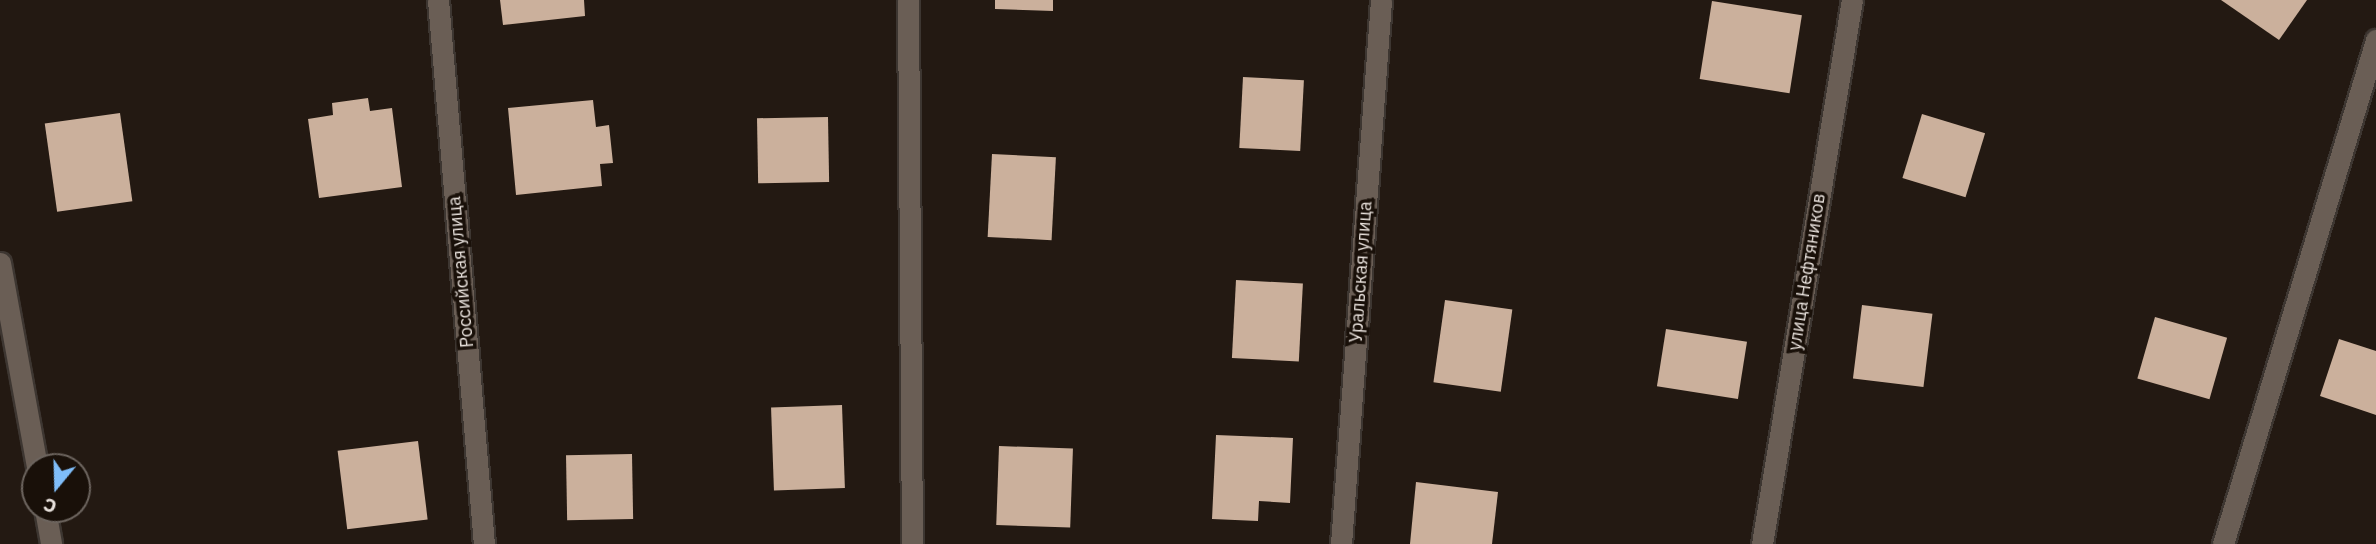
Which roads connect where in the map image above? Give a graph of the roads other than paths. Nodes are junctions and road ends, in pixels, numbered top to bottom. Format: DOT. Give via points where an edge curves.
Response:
graph roads {
  1 [pos="438,0"];
  2 [pos="908,0"];
  3 [pos="1381,0"];
  4 [pos="1852,0"];
  5 [pos="2376,40"];
  6 [pos="0,263"];
  7 [pos="34,453"];
  8 [pos="47,523"];
  9 [pos="51,544"];
  10 [pos="484,544"];
  11 [pos="912,544"];
  12 [pos="1341,544"];
  13 [pos="1762,544"];
  14 [pos="2223,544"];
  1 -- 10 [label="street, Российская улица"];
  2 -- 11 [label="street"];
  3 -- 12 [label="street, Уральская улица"];
  4 -- 13 [label="street, улица Нефтяников"];
  5 -- 14 [label="street"];
  6 -- 7 [label="street"];
  8 -- 9 [label="street"];
}
